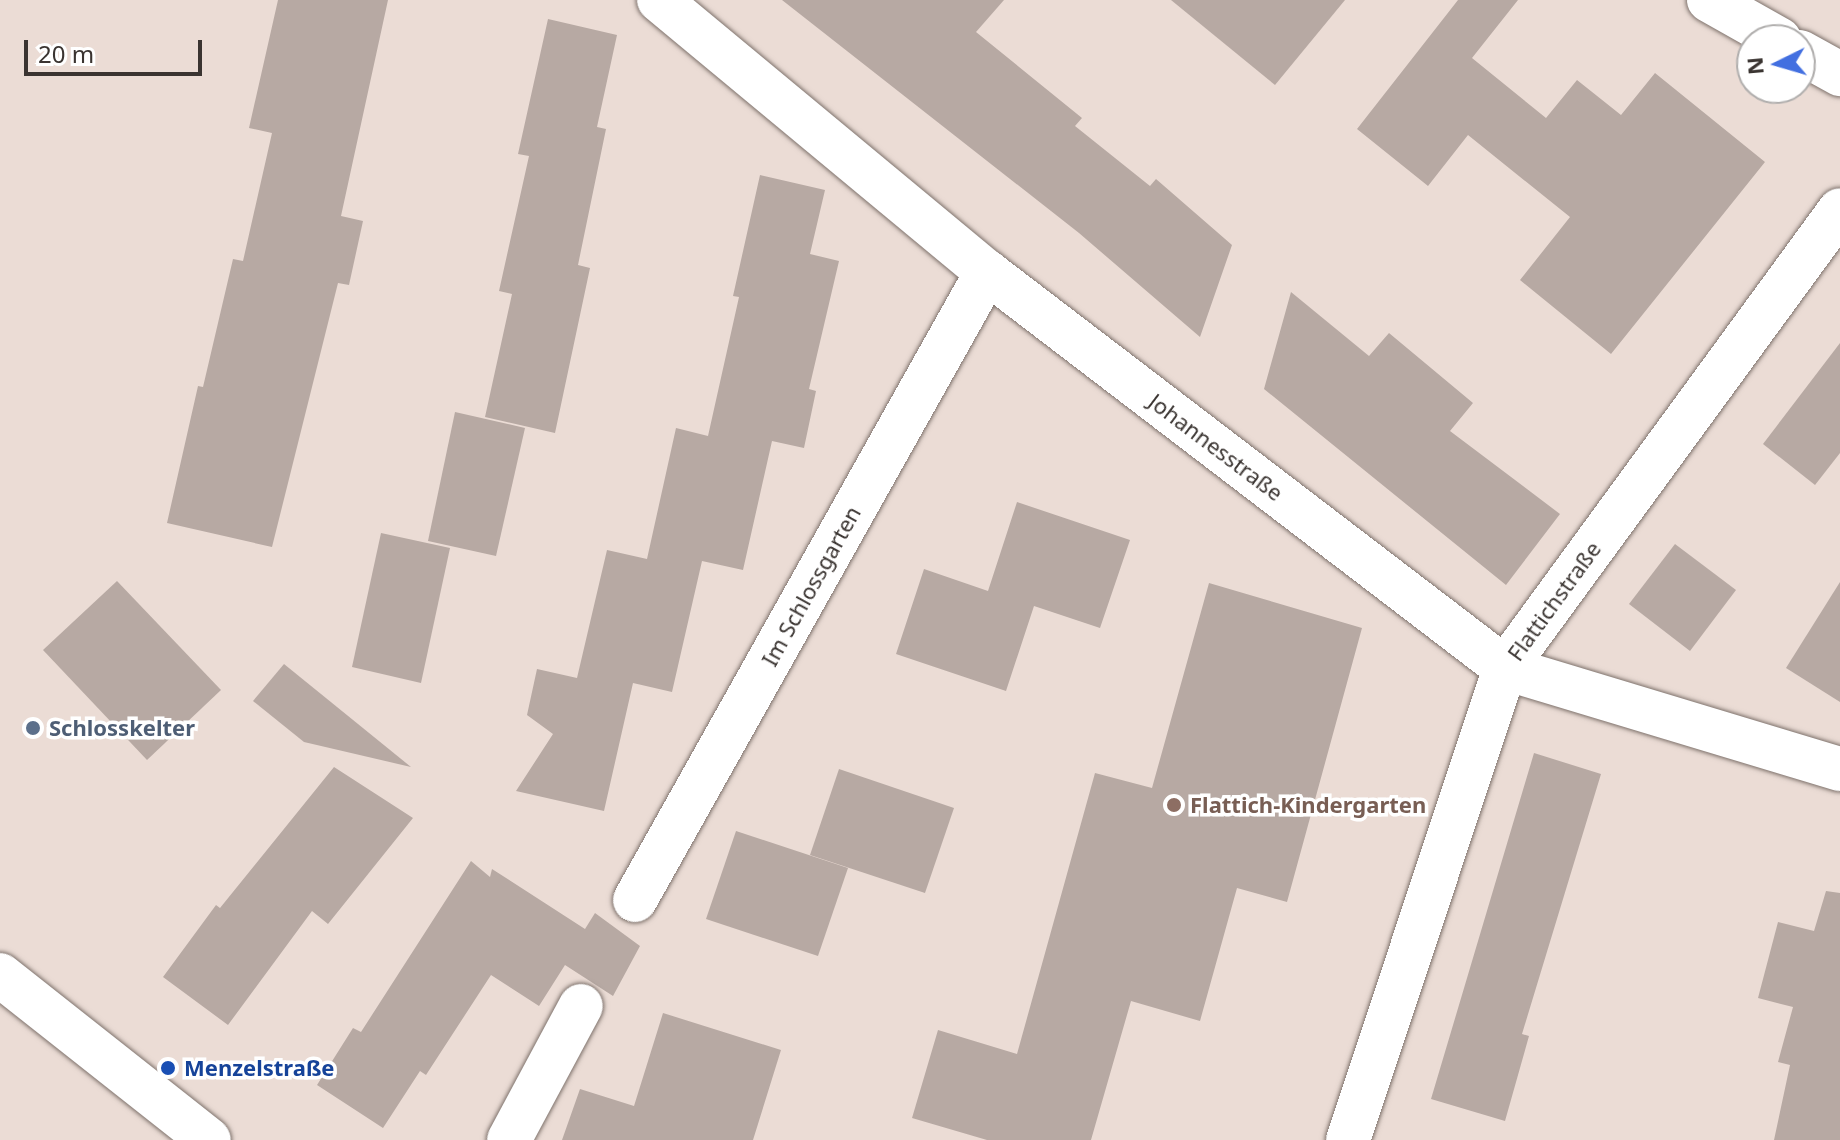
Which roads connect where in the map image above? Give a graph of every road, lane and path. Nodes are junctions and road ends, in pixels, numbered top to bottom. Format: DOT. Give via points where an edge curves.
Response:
graph roads {
  1 [pos="659,0"];
  2 [pos="1709,0"];
  3 [pos="1752,24"];
  4 [pos="1816,61"];
  5 [pos="1840,74"];
  6 [pos="1840,210"];
  7 [pos="987,272"];
  8 [pos="1505,668"];
  9 [pos="1840,769"];
  10 [pos="635,900"];
  11 [pos="0,975"];
  12 [pos="581,1006"];
  13 [pos="209,1140"];
  14 [pos="509,1140"];
  15 [pos="1348,1140"];
  1 -- 7 [label="street, Johannesstraße"];
  2 -- 3 [label="street"];
  4 -- 5 [label="street"];
  6 -- 8 [label="street, Flattichstraße"];
  7 -- 8 [label="street, Johannesstraße"];
  7 -- 10 [label="street, Im Schlossgarten"];
  8 -- 9 [label="street, Johannesstraße"];
  8 -- 15 [label="street, Flattichstraße"];
  11 -- 13 [label="street"];
  12 -- 14 [label="street"];
}
